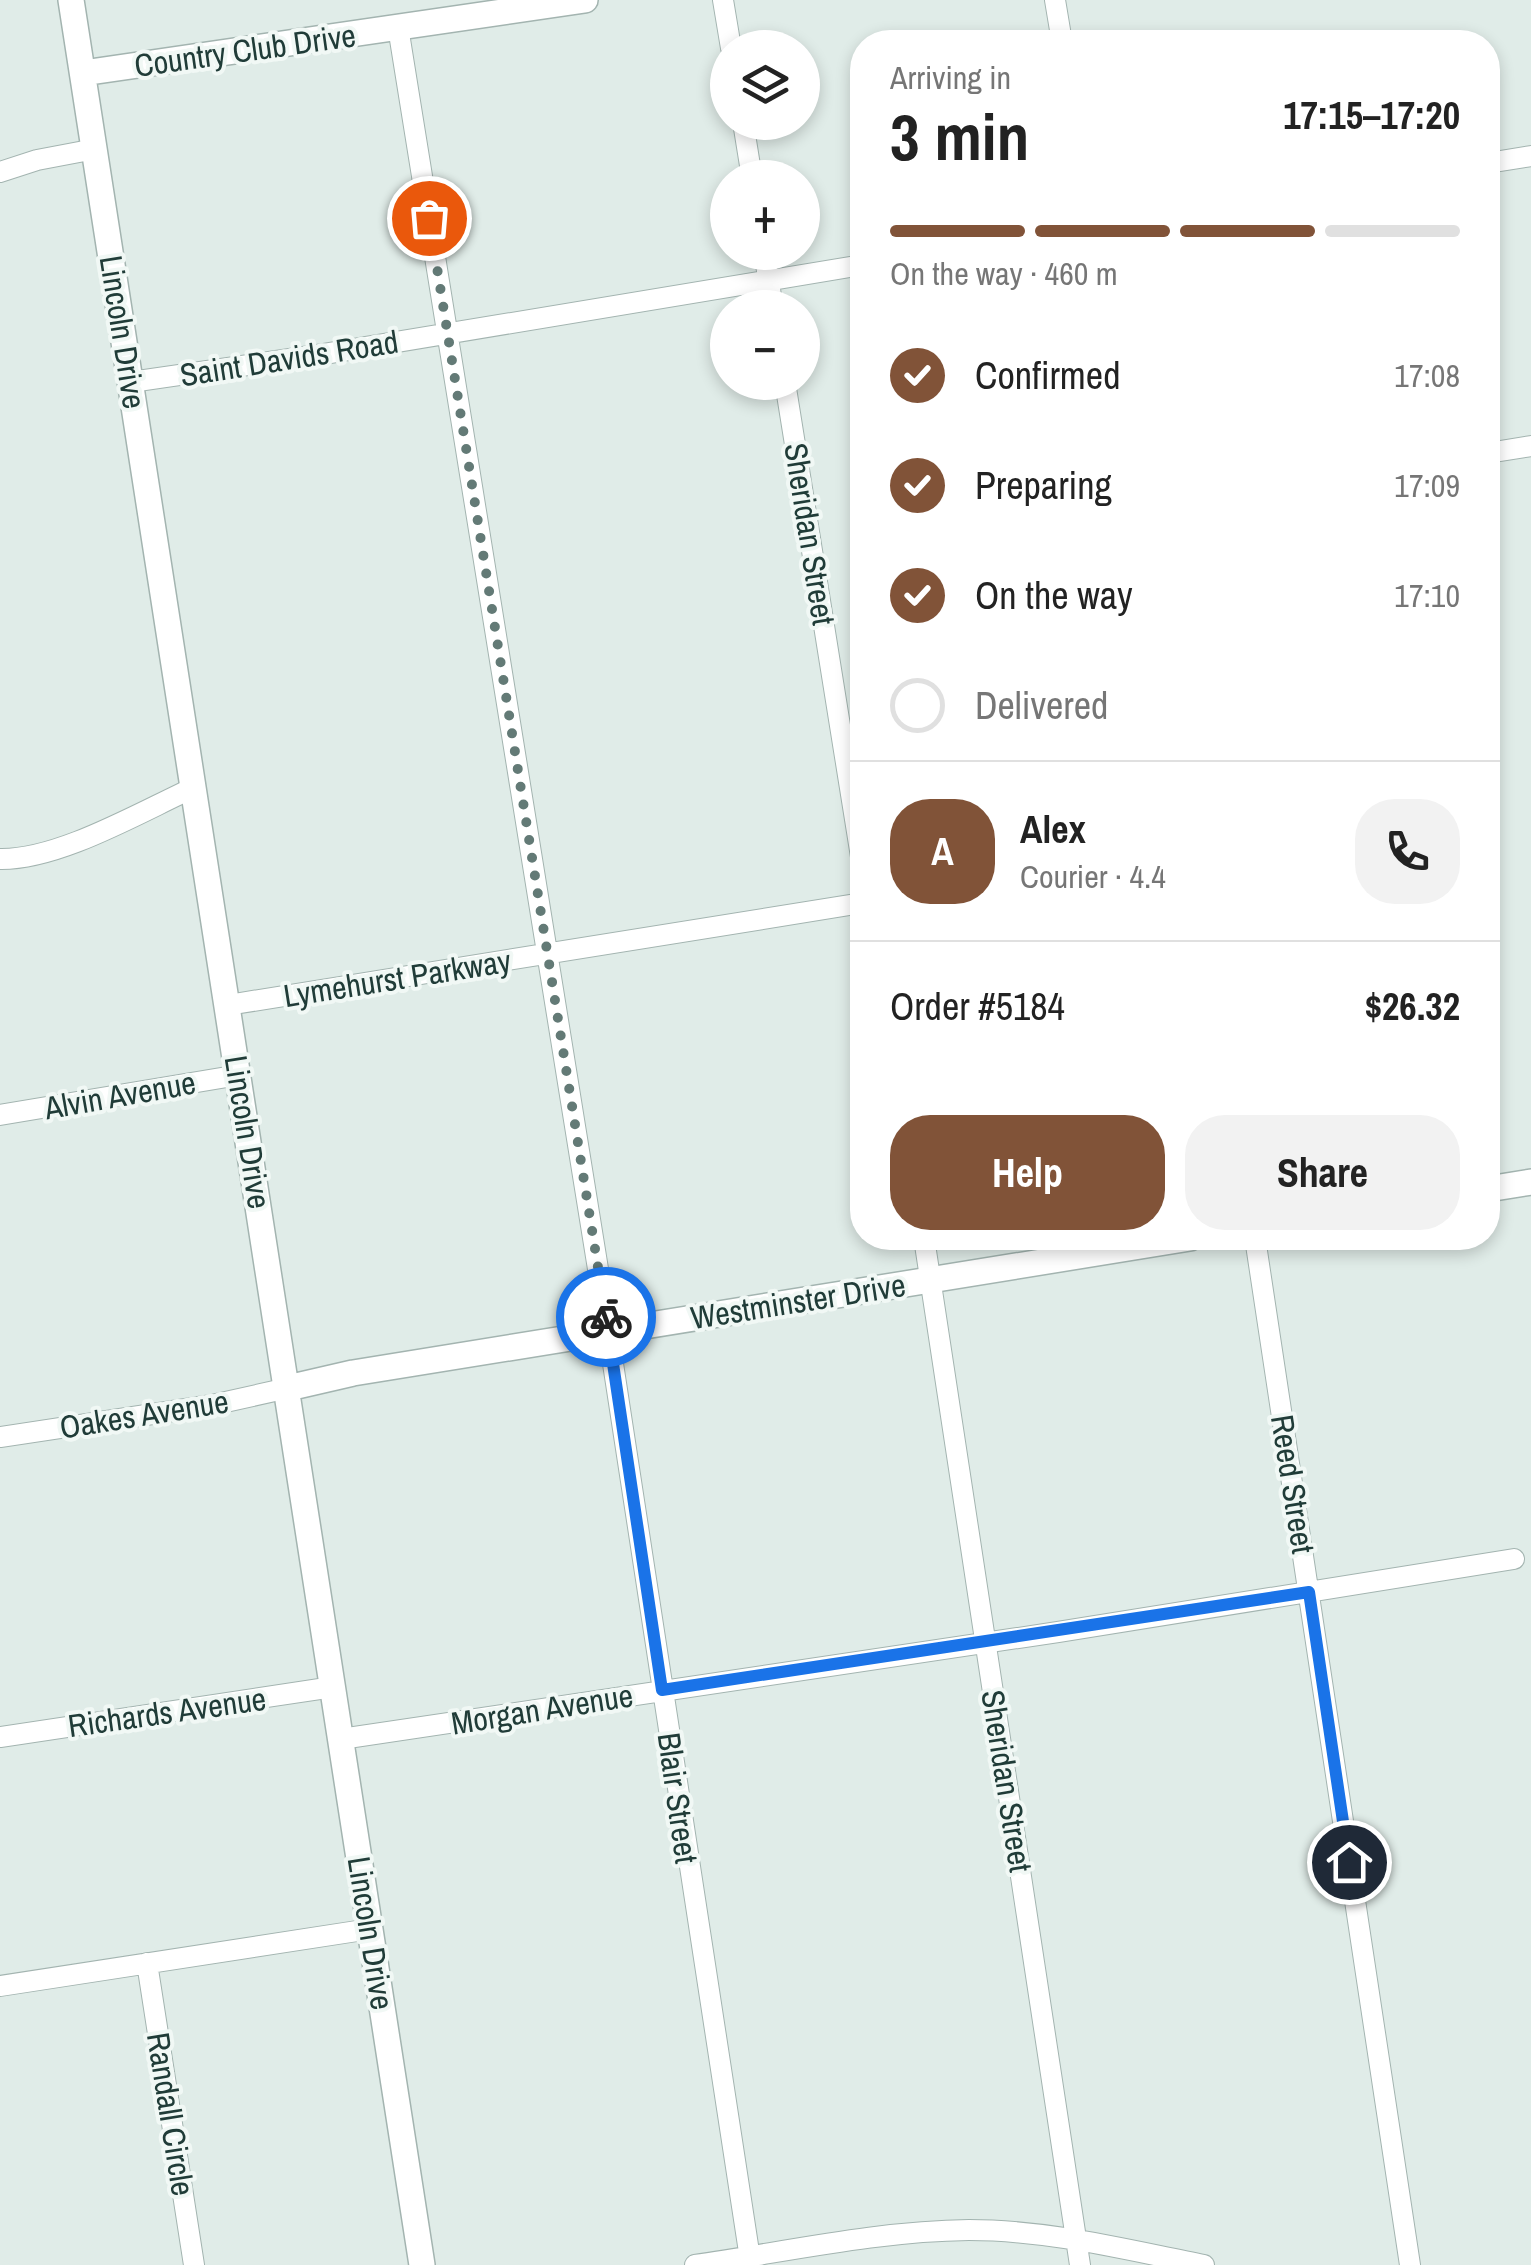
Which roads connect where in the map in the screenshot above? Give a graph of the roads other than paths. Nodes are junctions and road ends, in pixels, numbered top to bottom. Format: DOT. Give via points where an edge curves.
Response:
graph roads {
  1 [pos="71,0"];
  2 [pos="585,0"];
  3 [pos="723,0"];
  4 [pos="1055,0"];
  5 [pos="398,28"];
  6 [pos="728,30"];
  7 [pos="1060,30"];
  8 [pos="82,73"];
  9 [pos="95,149"];
  10 [pos="1531,156"];
  11 [pos="1500,162"];
  12 [pos="0,172"];
  13 [pos="850,267"];
  14 [pos="767,270"];
  15 [pos="768,280"];
  16 [pos="770,290"];
  17 [pos="447,333"];
  18 [pos="130,382"];
  19 [pos="789,400"];
  20 [pos="1531,446"];
  21 [pos="1500,450"];
  22 [pos="195,787"];
  23 [pos="850,787"];
  24 [pos="0,859"];
  25 [pos="850,904"];
  26 [pos="548,954"];
  27 [pos="228,1005"];
  28 [pos="240,1075"];
  29 [pos="0,1115"];
  30 [pos="1531,1182"];
  31 [pos="1500,1187"];
  32 [pos="926,1250"];
  33 [pos="1114,1250"];
  34 [pos="1257,1250"];
  35 [pos="931,1279"];
  36 [pos="608,1331"];
  37 [pos="288,1388"];
  38 [pos="0,1437"];
  39 [pos="1514,1559"];
  40 [pos="1309,1592"];
  41 [pos="986,1642"];
  42 [pos="333,1688"];
  43 [pos="662,1690"];
  44 [pos="0,1737"];
  45 [pos="341,1739"];
  46 [pos="370,1929"];
  47 [pos="148,1963"];
  48 [pos="0,1986"];
  49 [pos="1076,2240"];
  50 [pos="750,2261"];
  51 [pos="194,2265"];
  52 [pos="422,2265"];
  53 [pos="695,2265"];
  54 [pos="1080,2265"];
  55 [pos="1204,2265"];
  56 [pos="1410,2265"];
  1 -- 8 [label="street, Lincoln Drive"];
  2 -- 5 [label="street, Country Club Drive"];
  3 -- 6 [label="street"];
  4 -- 7 [label="street"];
  5 -- 8 [label="street, Country Club Drive"];
  5 -- 17 [label="street, Blair Street"];
  8 -- 9 [label="street, Lincoln Drive"];
  9 -- 12 [label="street"];
  9 -- 18 [label="street, Lincoln Drive"];
  10 -- 11 [label="street"];
  13 -- 15 [label="street, Saint Davids Road"];
  14 -- 15 [label="street"];
  15 -- 16 [label="street"];
  15 -- 17 [label="street, Saint Davids Road"];
  17 -- 18 [label="street, Saint Davids Road"];
  17 -- 26 [label="street, Blair Street"];
  18 -- 22 [label="street, Lincoln Drive"];
  19 -- 23 [label="street, Sheridan Street"];
  20 -- 21 [label="street"];
  22 -- 24 [label="street" via="54,850"];
  22 -- 27 [label="street, Lincoln Drive"];
  25 -- 26 [label="street, Lymehurst Parkway"];
  26 -- 27 [label="street, Lymehurst Parkway"];
  26 -- 36 [label="street, Blair Street"];
  27 -- 28 [label="street, Lincoln Drive"];
  28 -- 29 [label="street, Alvin Avenue"];
  28 -- 37 [label="street, Lincoln Drive"];
  30 -- 31 [label="street"];
  32 -- 35 [label="street, Sheridan Street"];
  33 -- 35 [label="street, Westminster Drive"];
  34 -- 40 [label="street, Reed Street"];
  35 -- 36 [label="street, Westminster Drive"];
  35 -- 41 [label="street, Sheridan Street"];
  36 -- 37 [label="street, Westminster Drive"];
  36 -- 43 [label="street, Blair Street"];
  37 -- 38 [label="street, Oakes Avenue"];
  37 -- 42 [label="street, Lincoln Drive"];
  39 -- 40 [label="street, Morgan Avenue"];
  40 -- 41 [label="street, Morgan Avenue"];
  40 -- 56 [label="street, Reed Street"];
  41 -- 43 [label="street, Morgan Avenue"];
  41 -- 49 [label="street, Sheridan Street"];
  42 -- 44 [label="street, Richards Avenue"];
  42 -- 45 [label="street, Lincoln Drive"];
  43 -- 45 [label="street, Morgan Avenue"];
  43 -- 50 [label="street, Blair Street"];
  45 -- 46 [label="street, Lincoln Drive"];
  46 -- 47 [label="street"];
  46 -- 52 [label="street, Lincoln Drive"];
  47 -- 48 [label="street"];
  47 -- 51 [label="street, Randall Circle"];
  49 -- 50 [label="street" via="967,2230"];
  49 -- 54 [label="street, Sheridan Street"];
  49 -- 55 [label="street"];
  50 -- 53 [label="street"];
}
